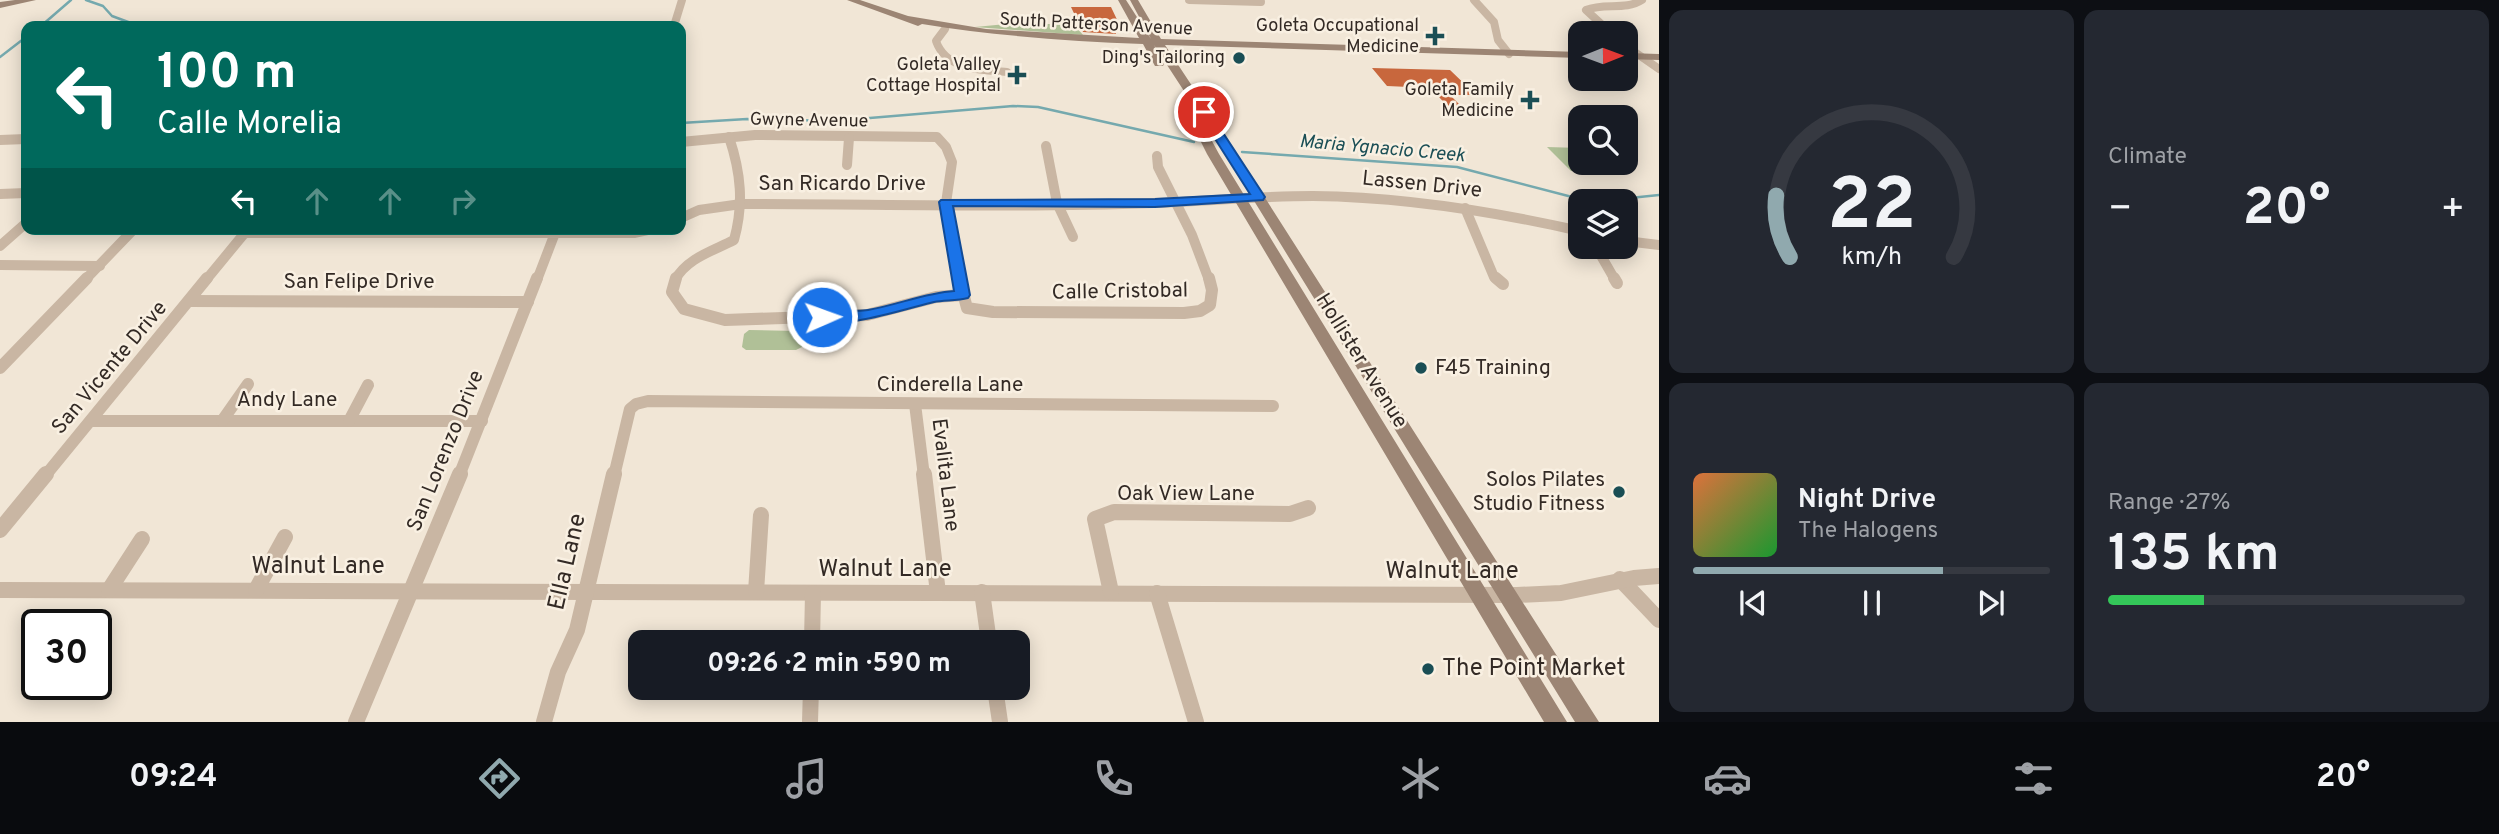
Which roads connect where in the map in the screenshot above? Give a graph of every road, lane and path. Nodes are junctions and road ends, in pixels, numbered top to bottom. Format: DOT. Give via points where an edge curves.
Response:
graph roads {
  1 [pos="32,0"];
  2 [pos="682,0"];
  3 [pos="851,0"];
  4 [pos="1122,0"];
  5 [pos="1134,0"];
  6 [pos="1189,0"];
  7 [pos="1474,0"];
  8 [pos="1642,0"];
  9 [pos="1261,2"];
  10 [pos="0,5"];
  11 [pos="909,19"];
  12 [pos="676,21"];
  13 [pos="1598,21"];
  14 [pos="945,29"];
  15 [pos="1152,44"];
  16 [pos="1509,54"];
  17 [pos="1568,55"];
  18 [pos="1640,57"];
  19 [pos="1659,57"];
  20 [pos="1659,69"];
  21 [pos="1007,72"];
  22 [pos="729,137"];
  23 [pos="849,138"];
  24 [pos="21,139"];
  25 [pos="0,141"];
  26 [pos="686,141"];
  27 [pos="1046,146"];
  28 [pos="1157,156"];
  29 [pos="847,165"];
  30 [pos="21,193"];
  31 [pos="0,194"];
  32 [pos="1249,197"];
  33 [pos="1174,201"];
  34 [pos="946,202"];
  35 [pos="1057,203"];
  36 [pos="741,204"];
  37 [pos="1465,208"];
  38 [pos="686,216"];
  39 [pos="21,227"];
  40 [pos="1568,228"];
  41 [pos="128,235"];
  42 [pos="244,235"];
  43 [pos="554,235"];
  44 [pos="1073,237"];
  45 [pos="1638,243"];
  46 [pos="1659,245"];
  47 [pos="0,246"];
  48 [pos="1603,259"];
  49 [pos="0,265"];
  50 [pos="100,266"];
  51 [pos="1617,283"];
  52 [pos="1503,284"];
  53 [pos="962,295"];
  54 [pos="190,301"];
  55 [pos="528,302"];
  56 [pos="1212,302"];
  57 [pos="1225,308"];
  58 [pos="0,368"];
  59 [pos="248,384"];
  60 [pos="368,385"];
  61 [pos="915,404"];
  62 [pos="1273,406"];
  63 [pos="630,409"];
  64 [pos="91,421"];
  65 [pos="222,421"];
  66 [pos="349,421"];
  67 [pos="482,421"];
  68 [pos="1308,508"];
  69 [pos="761,515"];
  70 [pos="0,530"];
  71 [pos="285,537"];
  72 [pos="142,539"];
  73 [pos="1659,576"];
  74 [pos="1619,579"];
  75 [pos="0,590"];
  76 [pos="109,590"];
  77 [pos="256,590"];
  78 [pos="412,590"];
  79 [pos="586,592"];
  80 [pos="756,592"];
  81 [pos="982,592"];
  82 [pos="1111,592"];
  83 [pos="813,593"];
  84 [pos="938,593"];
  85 [pos="1157,593"];
  86 [pos="1507,594"];
  87 [pos="1479,595"];
  88 [pos="1659,620"];
  89 [pos="812,630"];
  90 [pos="987,630"];
  91 [pos="811,700"];
  92 [pos="997,700"];
  93 [pos="356,722"];
  94 [pos="544,722"];
  95 [pos="810,722"];
  96 [pos="1000,722"];
  97 [pos="1196,722"];
  98 [pos="1556,722"];
  99 [pos="1588,722"];
  1 -- 10 [label="main road"];
  2 -- 12 [label="street"];
  3 -- 11 [label="main road, South Patterson Avenue"];
  4 -- 15 [label="main road, Hollister Avenue"];
  5 -- 15 [label="main road, Hollister Avenue"];
  6 -- 9 [label="street"];
  7 -- 16 [label="street" via="1499,28 1498,40"];
  8 -- 13 [label="street" via="1635,5 1586,10"];
  11 -- 14 [label="main road, South Patterson Avenue"];
  11 -- 15 [label="main road, South Patterson Avenue" via="1016,36"];
  14 -- 15 [label="main road, South Patterson Avenue" via="1042,42"];
  14 -- 21 [label="street" via="936,37 943,55 973,68"];
  15 -- 16 [label="main road, South Patterson Avenue"];
  15 -- 32 [label="main road, Hollister Avenue" via="1213,154"];
  15 -- 32 [label="main road, Hollister Avenue" via="1233,157"];
  16 -- 17 [label="main road, South Patterson Avenue"];
  18 -- 19 [label="main road"];
  18 -- 20 [label="street"];
  22 -- 23 [label="street, Gwyne Avenue"];
  22 -- 26 [label="street, Gwyne Avenue"];
  22 -- 36 [label="street" via="742,177"];
  23 -- 29 [label="street"];
  23 -- 34 [label="street, Gwyne Avenue" via="937,137 952,162"];
  24 -- 25 [label="street"];
  27 -- 35 [label="street"];
  28 -- 33 [label="street, Calle Cristobal"];
  30 -- 31 [label="street"];
  32 -- 33 [label="street, San Ricardo Drive"];
  32 -- 37 [label="street, Lassen Drive" via="1364,196"];
  32 -- 86 [label="main road, Hollister Avenue"];
  32 -- 87 [label="main road, Hollister Avenue"];
  33 -- 35 [label="street, San Ricardo Drive"];
  33 -- 56 [label="street, Calle Cristobal" via="1200,253 1213,289"];
  34 -- 35 [label="street, San Ricardo Drive"];
  34 -- 36 [label="street, San Ricardo Drive"];
  34 -- 53 [label="street"];
  35 -- 44 [label="street"];
  36 -- 38 [label="street, San Ricardo Drive"];
  36 -- 53 [label="street" via="734,240 683,266 675,275 672,292 684,309 724,320 867,315"];
  37 -- 40 [label="street, Lassen Drive"];
  37 -- 52 [label="street" via="1494,277"];
  39 -- 47 [label="street"];
  41 -- 50 [label="street"];
  42 -- 54 [label="street, San Vicente Drive"];
  43 -- 55 [label="street, San Lorenzo Drive"];
  45 -- 46 [label="street"];
  48 -- 51 [label="street"];
  49 -- 50 [label="street"];
  50 -- 58 [label="street"];
  53 -- 56 [label="street, Calle Cristobal" via="967,307 978,312 1184,313 1206,309"];
  54 -- 55 [label="street, San Felipe Drive"];
  54 -- 64 [label="street, San Vicente Drive"];
  55 -- 67 [label="street, San Lorenzo Drive"];
  56 -- 57 [label="street"];
  59 -- 65 [label="street"];
  60 -- 66 [label="street"];
  61 -- 62 [label="street, Cinderella Lane"];
  61 -- 63 [label="street, Cinderella Lane" via="648,401"];
  61 -- 84 [label="street, Evalita Lane"];
  63 -- 79 [label="street, Ella Lane"];
  64 -- 65 [label="street, Andy Lane"];
  64 -- 70 [label="street, San Vicente Drive"];
  65 -- 66 [label="street, Andy Lane"];
  66 -- 67 [label="street, Andy Lane"];
  67 -- 78 [label="street, San Lorenzo Drive"];
  68 -- 82 [label="street, Oak View Lane" via="1290,514 1114,512 1095,519"];
  69 -- 80 [label="street"];
  71 -- 77 [label="street"];
  72 -- 76 [label="street"];
  73 -- 74 [label="street, Walnut Lane"];
  74 -- 86 [label="street, Walnut Lane" via="1558,594"];
  74 -- 88 [label="street"];
  75 -- 76 [label="street, Walnut Lane"];
  76 -- 77 [label="street, Walnut Lane"];
  77 -- 78 [label="street, Walnut Lane"];
  78 -- 79 [label="street, Walnut Lane"];
  78 -- 93 [label="street, San Lorenzo Drive"];
  79 -- 80 [label="street, Walnut Lane"];
  79 -- 94 [label="street, Ella Lane"];
  80 -- 83 [label="street, Walnut Lane"];
  81 -- 82 [label="street, Walnut Lane"];
  81 -- 84 [label="street, Walnut Lane"];
  81 -- 90 [label="street"];
  82 -- 85 [label="street, Walnut Lane"];
  83 -- 84 [label="street, Walnut Lane"];
  83 -- 89 [label="street"];
  85 -- 87 [label="street, Walnut Lane"];
  85 -- 97 [label="street"];
  86 -- 87 [label="street, Walnut Lane"];
  86 -- 99 [label="main road, Hollister Avenue"];
  87 -- 98 [label="main road, Hollister Avenue"];
  91 -- 95 [label="street"];
  92 -- 96 [label="street"];
}
